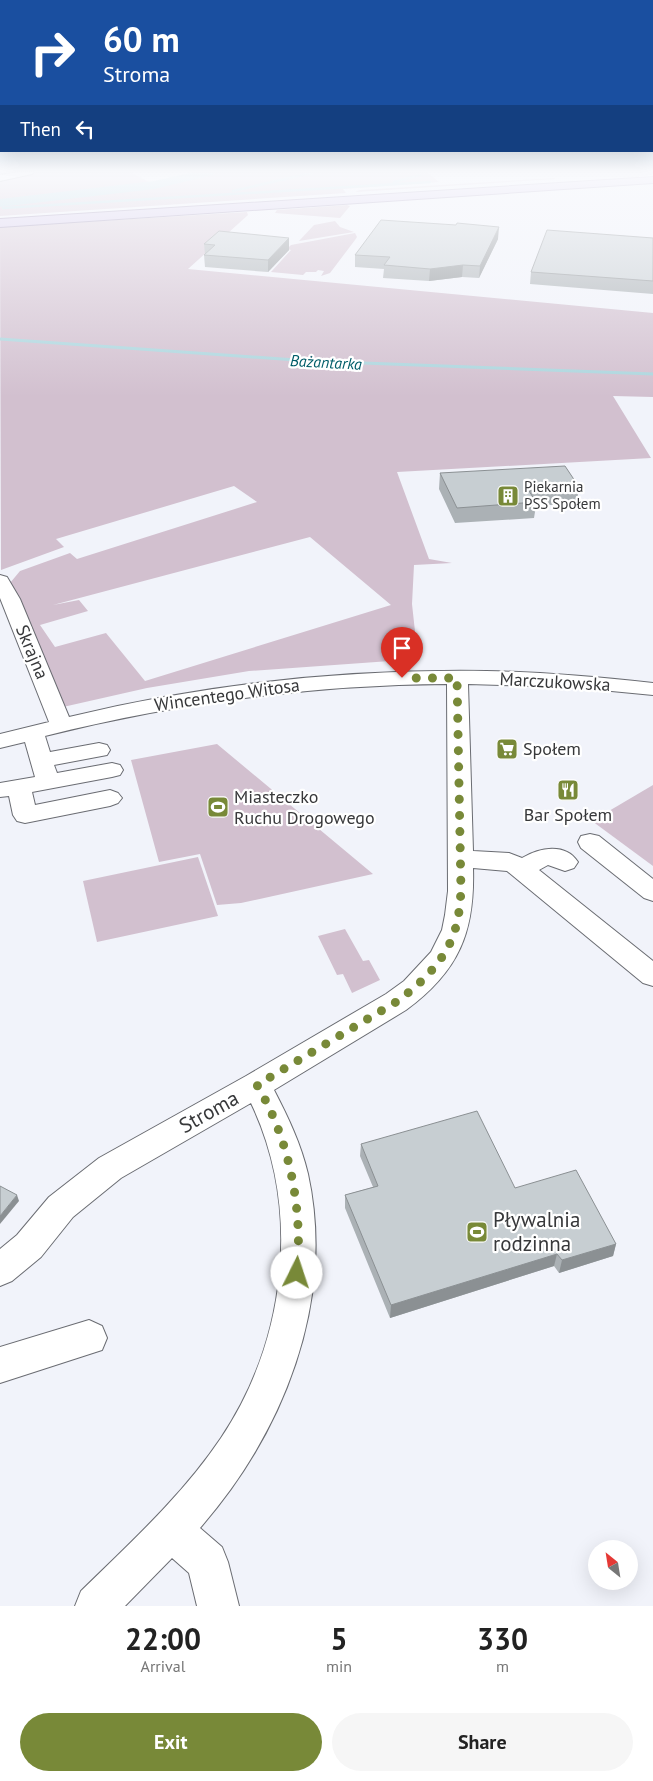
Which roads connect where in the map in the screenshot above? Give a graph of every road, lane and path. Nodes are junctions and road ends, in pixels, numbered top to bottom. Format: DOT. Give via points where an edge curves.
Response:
graph roads {
  1 [pos="1,584"];
  2 [pos="457,678"];
  3 [pos="653,689"];
  4 [pos="61,725"];
  5 [pos="33,732"];
  6 [pos="0,741"];
  7 [pos="99,750"];
  8 [pos="112,770"];
  9 [pos="45,771"];
  10 [pos="10,788"];
  11 [pos="110,798"];
  12 [pos="590,842"];
  13 [pos="460,858"];
  14 [pos="565,862"];
  15 [pos="521,869"];
  16 [pos="653,892"];
  17 [pos="649,968"];
  18 [pos="257,1085"];
  19 [pos="0,1270"];
  20 [pos="89,1338"];
  21 [pos="0,1364"];
  22 [pos="172,1529"];
  23 [pos="96,1606"];
  24 [pos="218,1606"];
  1 -- 4 [label="street, Skrajna"];
  2 -- 3 [label="street, Marczukowska" via="559,681"];
  2 -- 4 [label="street, Wincentego Witosa" via="349,680 253,689 145,706"];
  2 -- 13 [label="street, Stroma"];
  4 -- 5 [label="street, Wincentego Witosa"];
  5 -- 6 [label="street, Wincentego Witosa"];
  5 -- 9 [label="street"];
  7 -- 9 [label="street"];
  8 -- 9 [label="street"];
  9 -- 10 [label="street"];
  10 -- 11 [label="street" via="25,815"];
  12 -- 16 [label="street"];
  13 -- 15 [label="street" via="509,862"];
  13 -- 18 [label="street, Stroma" via="461,891 455,930 442,958 430,972 396,1002"];
  14 -- 15 [label="street" via="556,856 548,856"];
  15 -- 17 [label="street"];
  18 -- 19 [label="street, Stroma" via="110,1168 61,1207 29,1246"];
  18 -- 22 [label="street" via="270,1107 292,1180 299,1232 293,1307 277,1364 251,1424 229,1459"];
  20 -- 21 [label="street"];
  22 -- 23 [label="street"];
  22 -- 24 [label="street" via="207,1562"];
}
